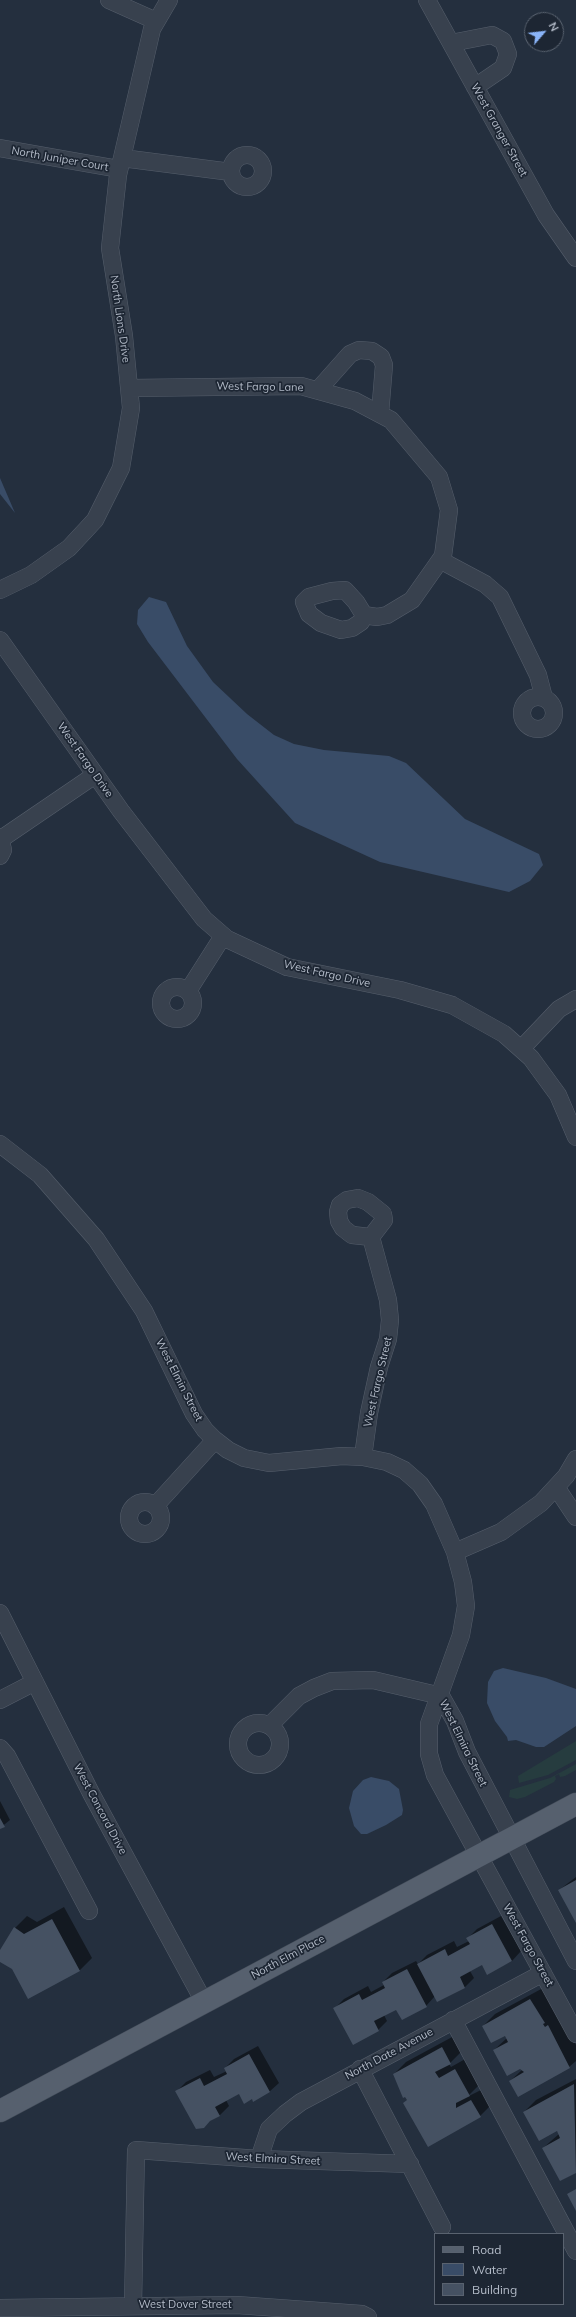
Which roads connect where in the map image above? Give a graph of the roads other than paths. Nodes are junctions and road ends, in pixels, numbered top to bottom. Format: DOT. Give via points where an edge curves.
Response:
graph roads {
  1 [pos="108,0"];
  2 [pos="169,0"];
  3 [pos="427,0"];
  4 [pos="156,21"];
  5 [pos="450,43"];
  6 [pos="475,88"];
  7 [pos="0,148"];
  8 [pos="121,163"];
  9 [pos="232,172"];
  10 [pos="576,258"];
  11 [pos="129,388"];
  12 [pos="318,390"];
  13 [pos="380,414"];
  14 [pos="440,560"];
  15 [pos="0,590"];
  16 [pos="364,615"];
  17 [pos="0,640"];
  18 [pos="544,698"];
  19 [pos="95,775"];
  20 [pos="1,838"];
  21 [pos="0,856"];
  22 [pos="223,936"];
  23 [pos="188,991"];
  24 [pos="576,999"];
  25 [pos="521,1049"];
  26 [pos="576,1137"];
  27 [pos="0,1144"];
  28 [pos="371,1237"];
  29 [pos="214,1440"];
  30 [pos="363,1456"];
  31 [pos="576,1459"];
  32 [pos="556,1487"];
  33 [pos="155,1506"];
  34 [pos="576,1517"];
  35 [pos="455,1552"];
  36 [pos="0,1613"];
  37 [pos="35,1682"];
  38 [pos="441,1696"];
  39 [pos="0,1700"];
  40 [pos="270,1725"];
  41 [pos="0,1748"];
  42 [pos="576,1804"];
  43 [pos="511,1838"];
  44 [pos="478,1856"];
  45 [pos="89,1910"];
  46 [pos="574,1954"];
  47 [pos="543,1972"];
  48 [pos="204,2002"];
  49 [pos="453,2020"];
  50 [pos="576,2034"];
  51 [pos="360,2069"];
  52 [pos="0,2111"];
  53 [pos="260,2159"];
  54 [pos="410,2164"];
  55 [pos="442,2227"];
  56 [pos="576,2251"];
  57 [pos="133,2306"];
  58 [pos="0,2308"];
  59 [pos="368,2317"];
  1 -- 4 [label="street"];
  2 -- 4 [label="street, North Lions Drive"];
  3 -- 5 [label="street, West Granger Street"];
  4 -- 8 [label="street, North Lions Drive"];
  5 -- 6 [label="street, West Granger Street"];
  5 -- 6 [label="street" via="492,35 502,42 508,54 503,68"];
  6 -- 10 [label="street, West Granger Street" via="546,215"];
  7 -- 8 [label="street, North Juniper Court"];
  8 -- 9 [label="street, North Juniper Court"];
  8 -- 11 [label="street, North Lions Drive" via="110,248 124,336"];
  11 -- 12 [label="street, West Fargo Lane" via="301,386"];
  11 -- 15 [label="street, North Lions Drive" via="131,408 121,468 95,520 69,548 31,575"];
  12 -- 13 [label="street, West Fargo Lane" via="355,401"];
  12 -- 13 [label="street" via="350,354 359,350 372,351 381,357 384,365"];
  13 -- 14 [label="street, West Fargo Lane" via="391,420 439,477 449,510 443,556"];
  14 -- 16 [label="street, West Fargo Lane" via="412,600 387,615"];
  14 -- 18 [label="street" via="485,584 500,597 538,675"];
  17 -- 19 [label="street, West Fargo Drive"];
  19 -- 20 [label="street"];
  19 -- 22 [label="street, West Fargo Drive" via="204,919"];
  20 -- 21 [label="street" via="3,850"];
  22 -- 23 [label="street"];
  22 -- 25 [label="street, West Fargo Drive" via="287,967 400,990 452,1004 504,1034"];
  24 -- 25 [label="street" via="559,1009"];
  25 -- 26 [label="street, West Fargo Drive" via="531,1058 558,1095"];
  27 -- 29 [label="street, West Elmin Street" via="40,1175 96,1239 144,1311 194,1414"];
  28 -- 30 [label="street, West Fargo Street" via="388,1300 390,1320 388,1339 369,1413"];
  29 -- 30 [label="street, West Elmin Street" via="244,1458 269,1463"];
  29 -- 33 [label="street"];
  30 -- 35 [label="street, West Elmin Street" via="387,1462 404,1470 420,1484 434,1504"];
  31 -- 32 [label="street"];
  32 -- 34 [label="street"];
  32 -- 35 [label="street" via="541,1503 501,1532"];
  35 -- 38 [label="street, West Elmin Street" via="466,1606 461,1635"];
  36 -- 37 [label="street, West Concord Drive"];
  37 -- 39 [label="street"];
  37 -- 48 [label="street, West Concord Drive" via="92,1795"];
  38 -- 40 [label="street" via="373,1680 332,1681 299,1696"];
  38 -- 43 [label="street, West Elmira Street"];
  38 -- 44 [label="street, West Elmira Street" via="428,1724 429,1754 441,1790"];
  41 -- 45 [label="street" via="7,1756"];
  42 -- 43 [label="main road, North Elm Place"];
  43 -- 44 [label="main road, North Elm Place"];
  43 -- 46 [label="street"];
  44 -- 47 [label="street, West Fargo Street"];
  44 -- 48 [label="main road, North Elm Place"];
  47 -- 49 [label="street, North Date Avenue"];
  47 -- 50 [label="street, West Fargo Street"];
  48 -- 52 [label="main road, North Elm Place"];
  49 -- 51 [label="street, North Date Avenue"];
  49 -- 56 [label="street"];
  51 -- 53 [label="street, North Date Avenue" via="301,2102 285,2114 269,2130"];
  51 -- 54 [label="street"];
  53 -- 54 [label="street, West Elmira Street"];
  53 -- 57 [label="street, West Elmira Street" via="136,2150"];
  54 -- 55 [label="street"];
  57 -- 58 [label="street, West Dover Street"];
  57 -- 59 [label="street, West Dover Street" via="237,2305 362,2314"];
}
